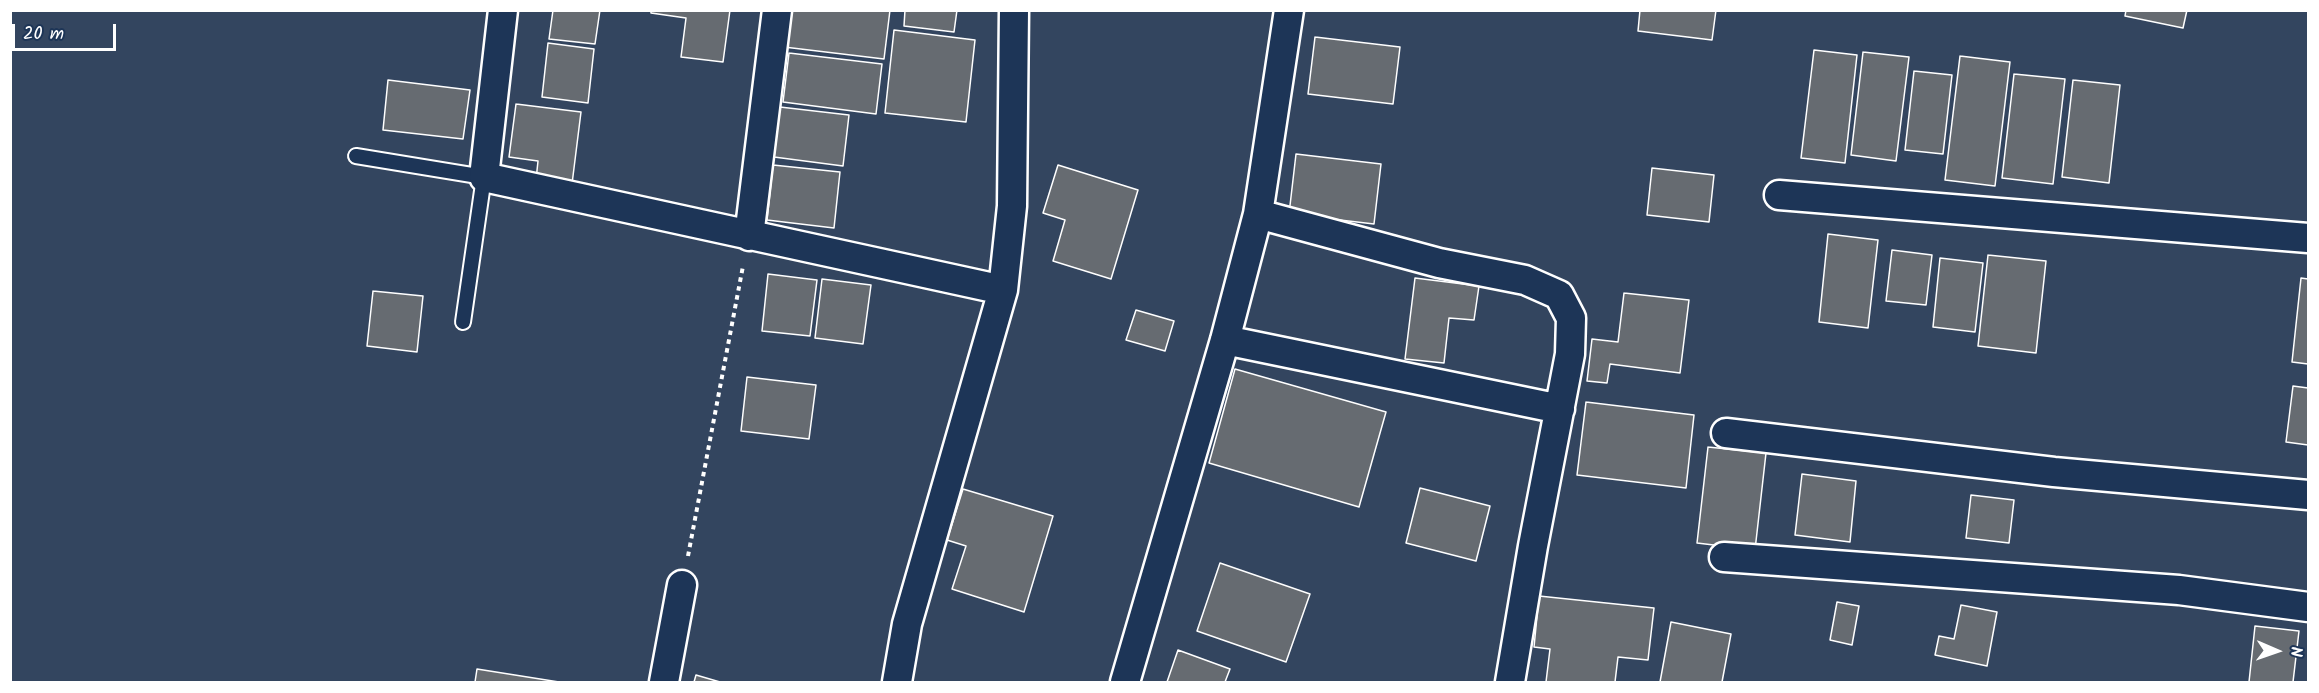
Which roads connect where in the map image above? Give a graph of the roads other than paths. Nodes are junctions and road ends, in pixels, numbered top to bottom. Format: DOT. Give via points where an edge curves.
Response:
graph roads {
  1 [pos="503,10"];
  2 [pos="777,10"];
  3 [pos="1014,10"];
  4 [pos="1289,10"];
  5 [pos="356,156"];
  6 [pos="484,177"];
  7 [pos="1779,195"];
  8 [pos="1258,214"];
  9 [pos="749,236"];
  10 [pos="2308,238"];
  11 [pos="1003,290"];
  12 [pos="463,322"];
  13 [pos="1225,340"];
  14 [pos="1560,409"];
  15 [pos="1726,433"];
  16 [pos="2308,495"];
  17 [pos="1724,557"];
  18 [pos="682,585"];
  19 [pos="2308,607"];
  20 [pos="664,682"];
  21 [pos="897,682"];
  22 [pos="1125,682"];
  23 [pos="1510,682"];
  1 -- 6 [label="street"];
  2 -- 9 [label="street"];
  3 -- 11 [label="street" via="1012,206"];
  4 -- 8 [label="street"];
  5 -- 6 [label="lane"];
  6 -- 9 [label="street"];
  6 -- 12 [label="lane"];
  7 -- 10 [label="street"];
  8 -- 13 [label="street"];
  8 -- 14 [label="street" via="1439,263 1525,280 1559,295 1571,318 1570,354"];
  9 -- 11 [label="street"];
  11 -- 21 [label="street" via="907,624"];
  13 -- 14 [label="street"];
  13 -- 22 [label="street"];
  14 -- 23 [label="street"];
  15 -- 16 [label="street" via="2054,472"];
  17 -- 19 [label="street" via="2179,590"];
  18 -- 20 [label="street"];
}
